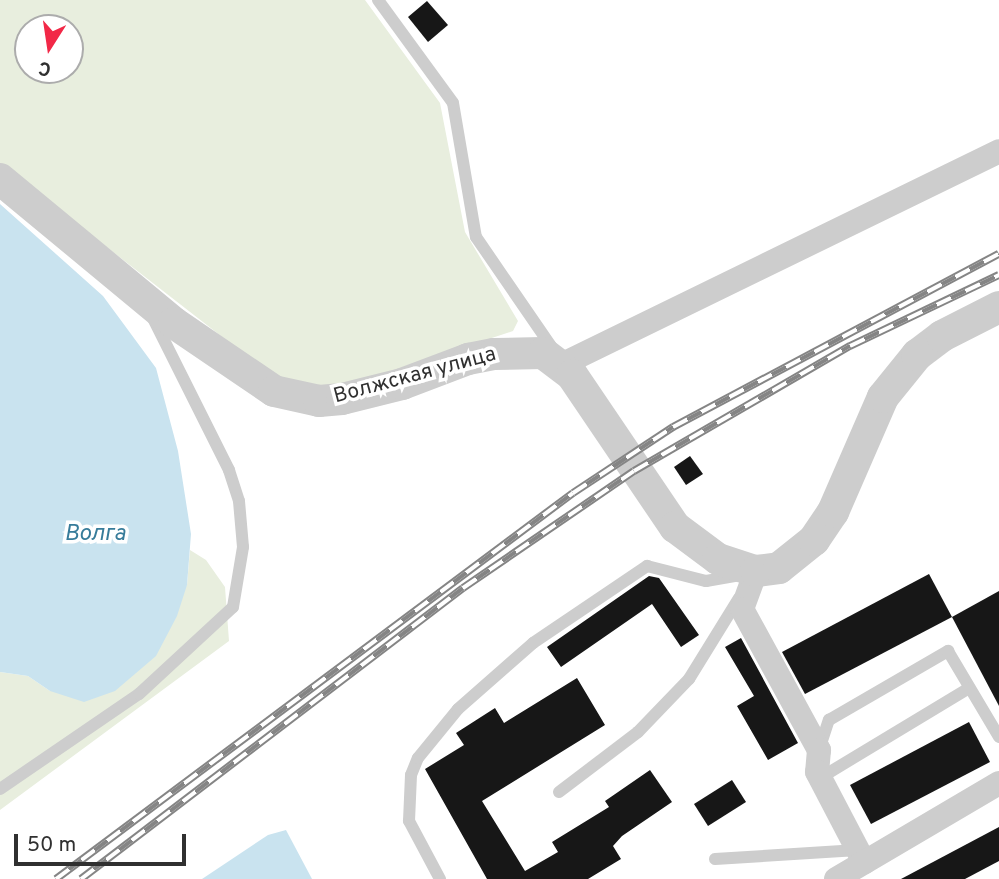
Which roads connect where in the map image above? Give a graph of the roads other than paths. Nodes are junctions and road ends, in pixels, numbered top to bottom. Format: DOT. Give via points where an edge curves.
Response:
graph roads {
  1 [pos="378,0"];
  2 [pos="999,151"];
  3 [pos="0,179"];
  4 [pos="144,299"];
  5 [pos="999,307"];
  6 [pos="563,364"];
  7 [pos="756,571"];
  8 [pos="969,688"];
  9 [pos="999,737"];
  10 [pos="819,750"];
  11 [pos="820,778"];
  12 [pos="999,783"];
  13 [pos="0,789"];
  14 [pos="559,792"];
  15 [pos="861,856"];
  16 [pos="715,859"];
  17 [pos="440,879"];
  18 [pos="836,879"];
  1 -- 6 [label="lane" via="453,103 476,237"];
  2 -- 6 [label="street"];
  3 -- 4 [label="street, Волжская улица"];
  4 -- 6 [label="street, Волжская улица" via="252,379 296,397 342,399 494,354 543,353"];
  4 -- 13 [label="lane" via="240,501 243,547 237,596 233,607 139,694"];
  5 -- 7 [label="street" via="942,336 917,355 883,397 833,512 814,540 779,568"];
  6 -- 7 [label="street" via="667,518 696,546 738,568"];
  7 -- 10 [label="street" via="742,609"];
  7 -- 14 [label="lane" via="689,679 638,732"];
  7 -- 17 [label="lane" via="727,581 706,581 647,566 533,643 458,709 418,758 411,775 409,821"];
  8 -- 9 [label="lane"];
  8 -- 10 [label="lane" via="948,651 829,720"];
  8 -- 11 [label="lane"];
  10 -- 11 [label="street"];
  11 -- 15 [label="street"];
  12 -- 15 [label="street"];
  15 -- 16 [label="lane"];
  15 -- 18 [label="street"];
}
